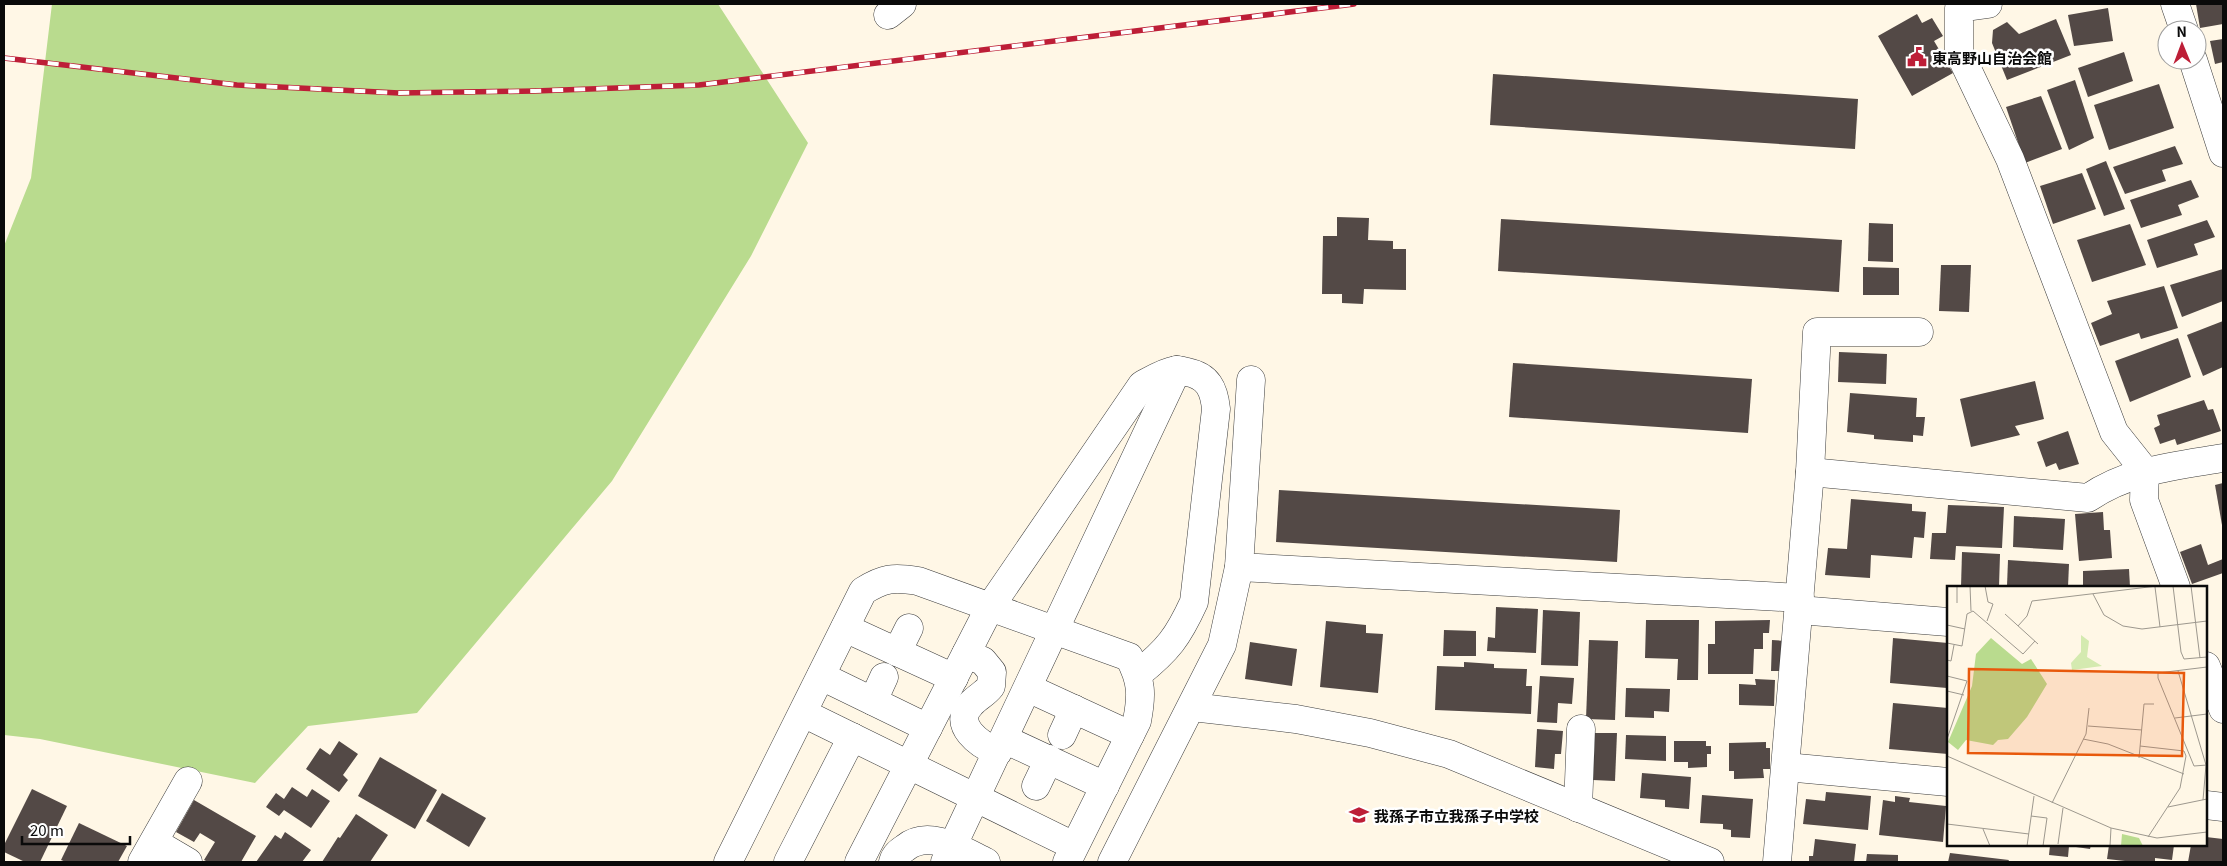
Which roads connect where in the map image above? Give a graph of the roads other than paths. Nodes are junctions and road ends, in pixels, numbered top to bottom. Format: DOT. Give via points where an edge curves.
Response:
graph roads {
  1 [pos="1988,4"];
  2 [pos="2175,4"];
  3 [pos="2181,20"];
  4 [pos="2196,70"];
  5 [pos="2223,154"];
  6 [pos="1919,332"];
  7 [pos="1177,370"];
  8 [pos="1251,380"];
  9 [pos="2223,458"];
  10 [pos="2145,471"];
  11 [pos="1810,472"];
  12 [pos="1239,567"];
  13 [pos="2176,586"];
  14 [pos="1800,604"];
  15 [pos="990,607"];
  16 [pos="1947,622"];
  17 [pos="845,628"];
  18 [pos="909,628"];
  19 [pos="1055,631"];
  20 [pos="896,652"];
  21 [pos="966,654"];
  22 [pos="2207,669"];
  23 [pos="1138,674"];
  24 [pos="821,676"];
  25 [pos="884,677"];
  26 [pos="954,678"];
  27 [pos="1028,688"];
  28 [pos="873,702"];
  29 [pos="1192,707"];
  30 [pos="1074,709"];
  31 [pos="2223,710"];
  32 [pos="802,714"];
  33 [pos="928,728"];
  34 [pos="1581,729"];
  35 [pos="1062,735"];
  36 [pos="1130,735"];
  37 [pos="852,737"];
  38 [pos="1001,746"];
  39 [pos="1048,760"];
  40 [pos="909,766"];
  41 [pos="1786,767"];
  42 [pos="188,781"];
  43 [pos="1947,782"];
  44 [pos="1036,786"];
  45 [pos="1105,786"];
  46 [pos="977,798"];
  47 [pos="2207,806"];
  48 [pos="2223,807"];
  49 [pos="1578,808"];
  50 [pos="148,852"];
  51 [pos="949,854"];
  52 [pos="1071,854"];
  53 [pos="188,862"];
  54 [pos="728,862"];
  55 [pos="788,862"];
  56 [pos="859,862"];
  57 [pos="892,862"];
  58 [pos="986,862"];
  59 [pos="1112,862"];
  60 [pos="1710,862"];
  61 [pos="1777,862"];
  1 -- 10 [label="street" via="1959,8 1959,52 2010,159 2114,432"];
  2 -- 3 [label="street"];
  4 -- 5 [label="street"];
  6 -- 11 [label="street" via="1817,332"];
  7 -- 15 [label="street" via="1142,385"];
  7 -- 19 [label="street"];
  7 -- 23 [label="street" via="1198,374 1208,381 1215,395 1194,602 1184,625 1165,653"];
  8 -- 12 [label="street"];
  9 -- 10 [label="street"];
  10 -- 11 [label="street" via="2104,487 2088,498"];
  10 -- 13 [label="street" via="2144,500"];
  11 -- 14 [label="street"];
  12 -- 14 [label="street"];
  12 -- 29 [label="street" via="1222,645"];
  14 -- 16 [label="street"];
  14 -- 41 [label="street"];
  15 -- 17 [label="street" via="918,581 898,578 880,581 863,591"];
  15 -- 19 [label="street"];
  15 -- 21 [label="street"];
  17 -- 20 [label="street"];
  17 -- 24 [label="street"];
  18 -- 20 [label="street"];
  19 -- 23 [label="street" via="1129,658"];
  19 -- 27 [label="street"];
  20 -- 26 [label="street"];
  21 -- 26 [label="street"];
  21 -- 38 [label="street" via="984,661 992,672 991,686 967,708 964,716 967,729 978,743"];
  22 -- 31 [label="street"];
  23 -- 36 [label="street" via="1141,698 1137,721"];
  24 -- 28 [label="street"];
  24 -- 32 [label="street"];
  25 -- 28 [label="street"];
  26 -- 33 [label="street"];
  27 -- 30 [label="street"];
  27 -- 38 [label="street"];
  28 -- 33 [label="street"];
  29 -- 49 [label="street" via="1296,719 1370,733 1449,754"];
  29 -- 59 [label="street"];
  30 -- 35 [label="street"];
  30 -- 36 [label="street"];
  32 -- 37 [label="street"];
  32 -- 54 [label="street"];
  33 -- 40 [label="street"];
  34 -- 49 [label="street"];
  36 -- 45 [label="street"];
  37 -- 40 [label="street"];
  37 -- 55 [label="street"];
  38 -- 39 [label="street"];
  38 -- 46 [label="street"];
  39 -- 44 [label="street"];
  39 -- 45 [label="street"];
  40 -- 46 [label="street"];
  40 -- 56 [label="street"];
  41 -- 43 [label="street"];
  41 -- 61 [label="street"];
  42 -- 50 [label="street"];
  45 -- 52 [label="street"];
  46 -- 51 [label="street"];
  46 -- 52 [label="street"];
  47 -- 48 [label="street"];
  49 -- 60 [label="street"];
  50 -- 53 [label="street"];
  51 -- 57 [label="street" via="931,839 918,840 898,853"];
  51 -- 58 [label="street"];
}
